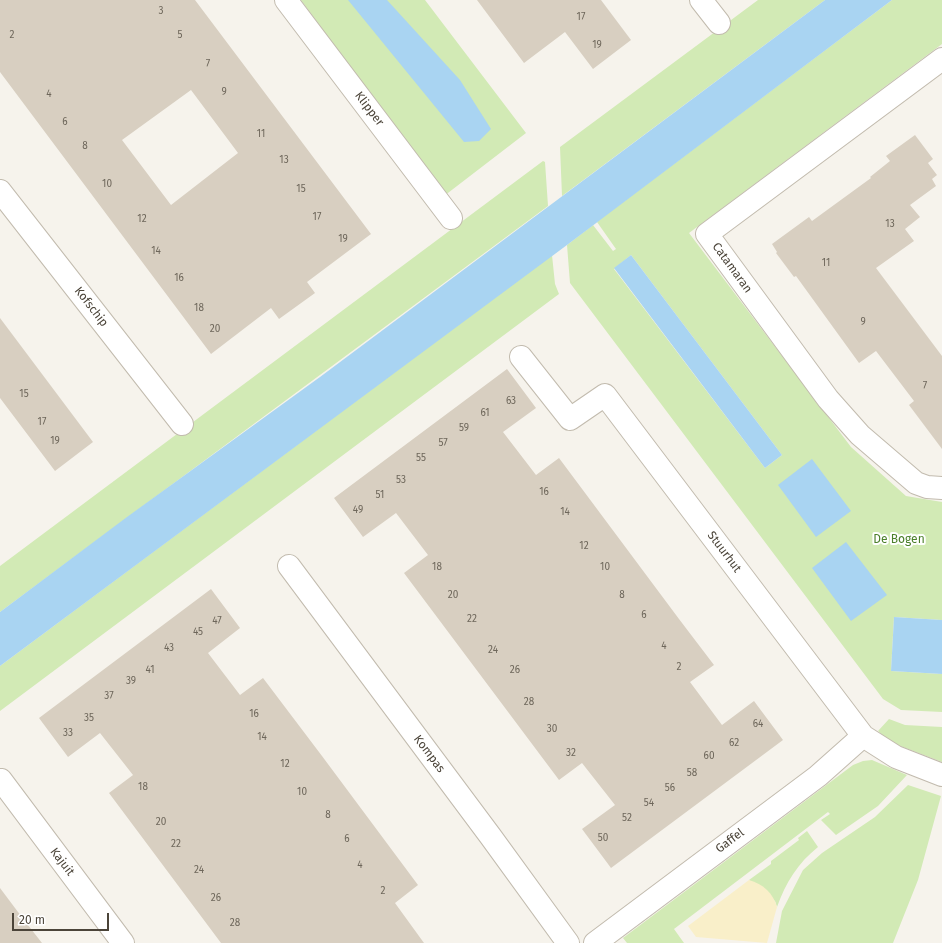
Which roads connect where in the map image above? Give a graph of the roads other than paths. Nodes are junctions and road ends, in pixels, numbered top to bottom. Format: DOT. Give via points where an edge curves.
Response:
graph roads {
  1 [pos="286,0"];
  2 [pos="701,0"];
  3 [pos="719,23"];
  4 [pos="942,60"];
  5 [pos="0,190"];
  6 [pos="451,218"];
  7 [pos="520,357"];
  8 [pos="182,424"];
  9 [pos="942,488"];
  10 [pos="289,566"];
  11 [pos="863,736"];
  12 [pos="942,775"];
  13 [pos="0,780"];
  14 [pos="123,943"];
  15 [pos="568,943"];
  16 [pos="595,943"];
  1 -- 6 [label="street, Klipper"];
  2 -- 3 [label="street"];
  4 -- 9 [label="street, Catamaran" via="707,234 828,399 860,435 916,483"];
  5 -- 8 [label="street, Kofschip"];
  7 -- 11 [label="street, Stuurhut" via="570,419 605,395"];
  10 -- 15 [label="street, Kompas"];
  11 -- 12 [label="street, Stuurhut" via="896,757"];
  11 -- 16 [label="street, Gaffel" via="818,776"];
  13 -- 14 [label="street, Kajuit"];
}
